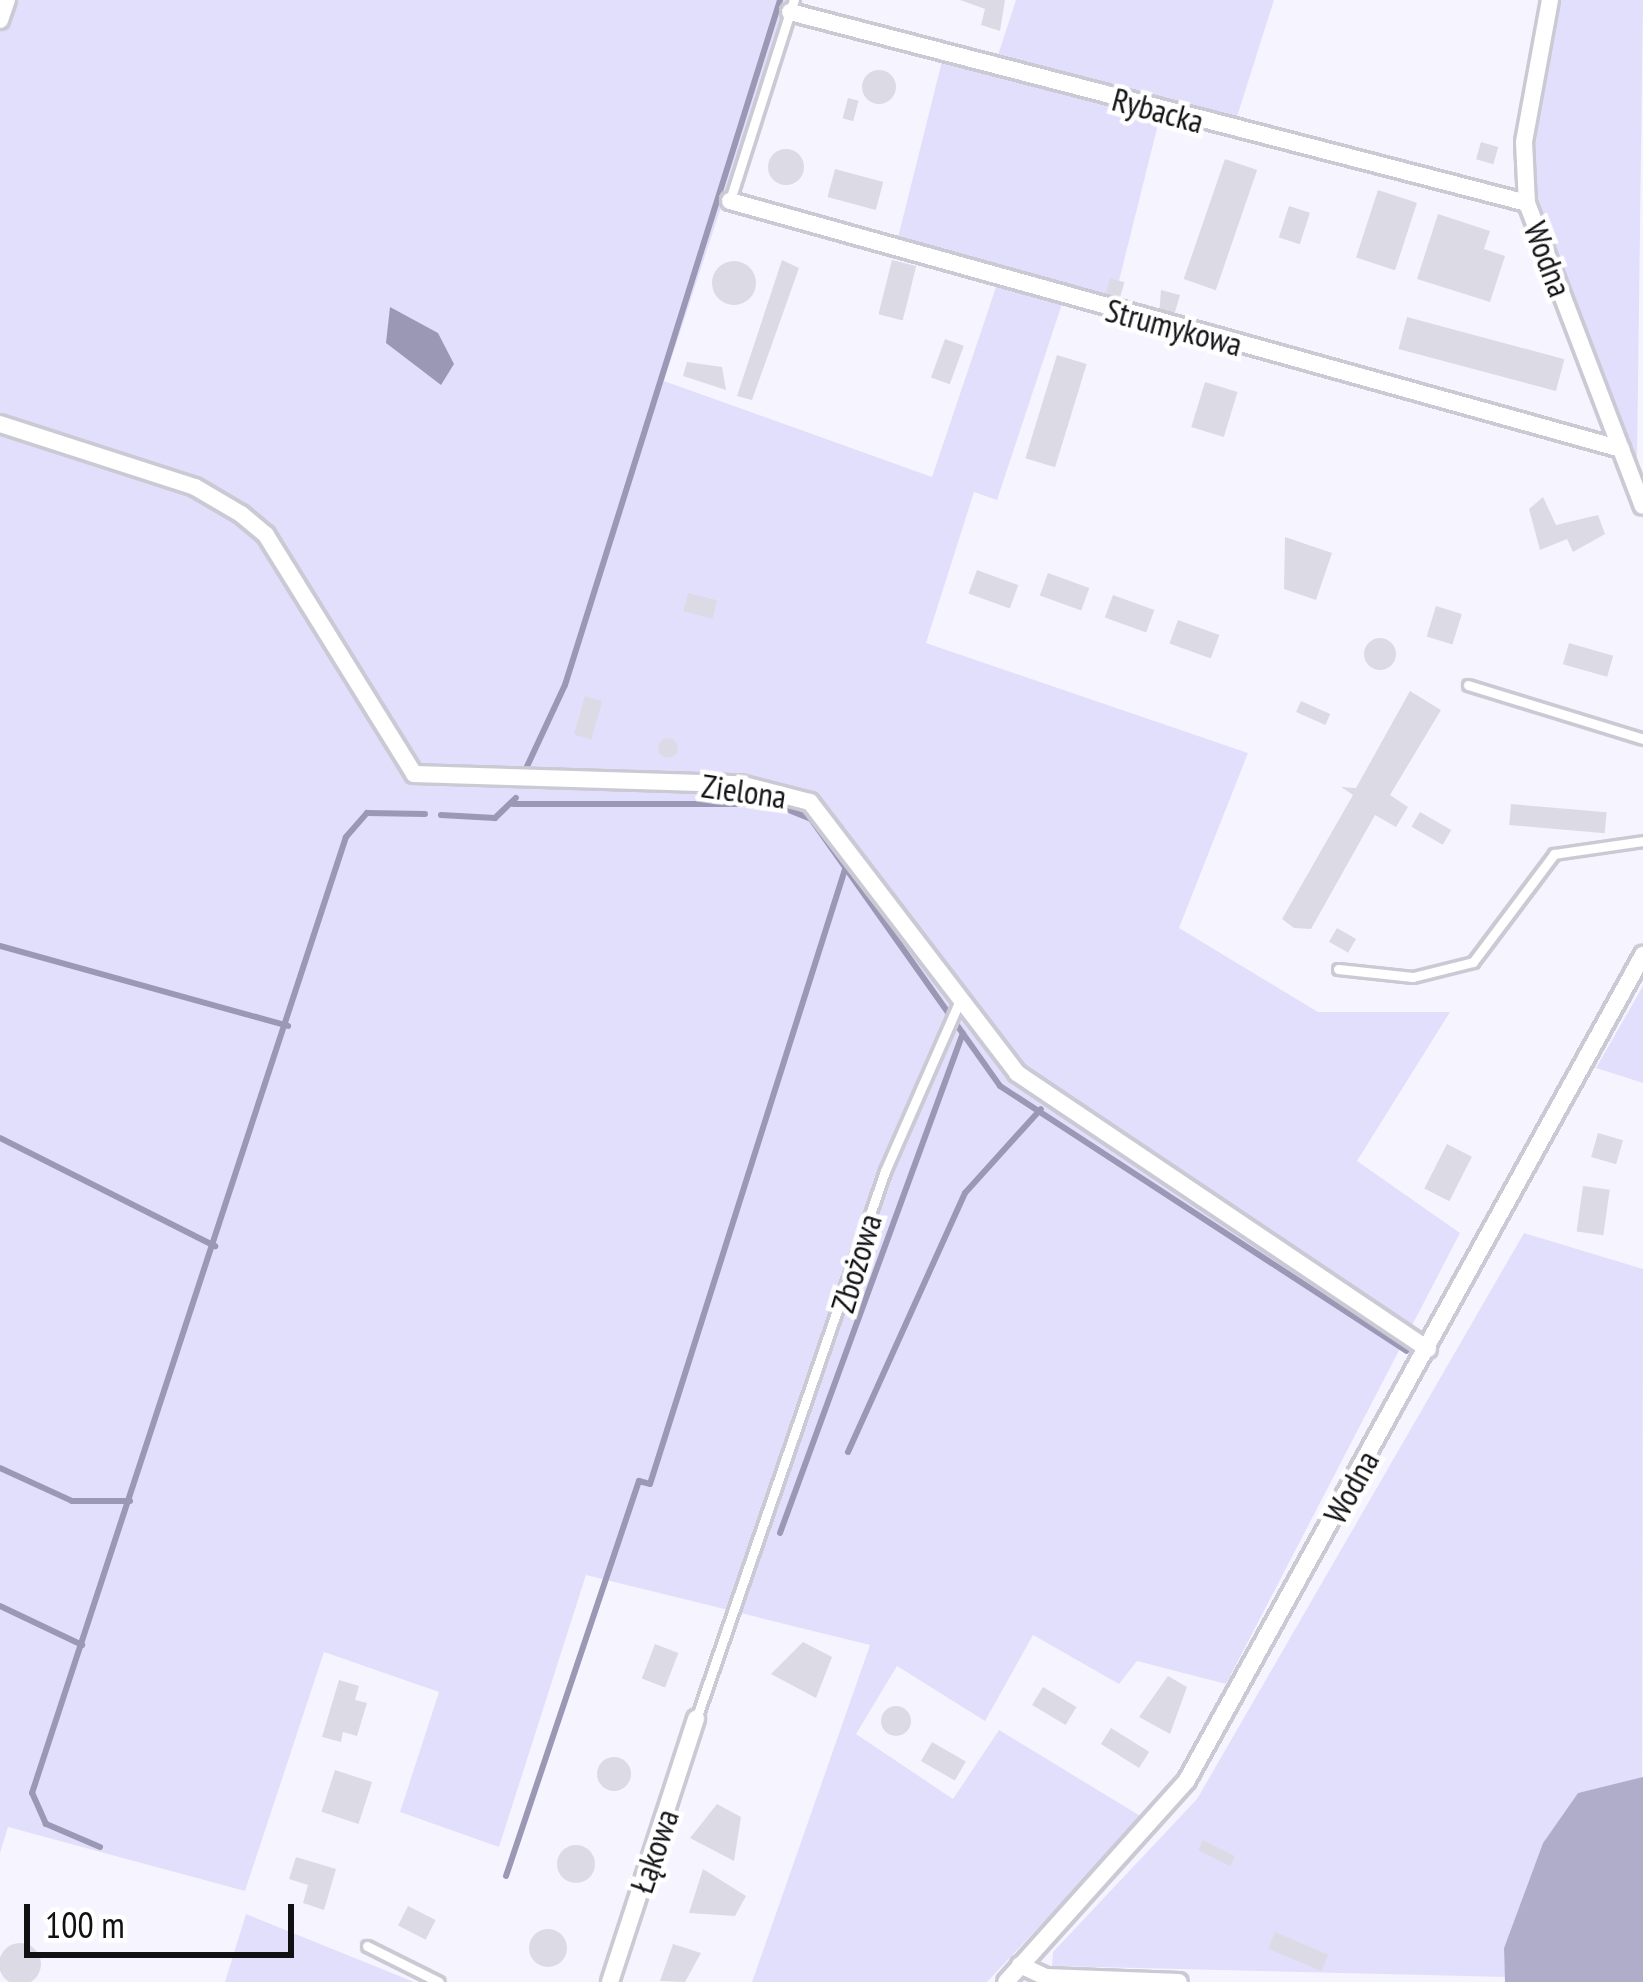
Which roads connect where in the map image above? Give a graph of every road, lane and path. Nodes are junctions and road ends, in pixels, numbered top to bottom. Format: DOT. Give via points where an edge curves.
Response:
graph roads {
  1 [pos="7,0"];
  2 [pos="1550,0"];
  3 [pos="792,6"];
  4 [pos="0,20"];
  5 [pos="730,201"];
  6 [pos="1527,203"];
  7 [pos="0,424"];
  8 [pos="1621,449"];
  9 [pos="1643,506"];
  10 [pos="1468,685"];
  11 [pos="1643,739"];
  12 [pos="1643,841"];
  13 [pos="1643,955"];
  14 [pos="1338,969"];
  15 [pos="960,1000"];
  16 [pos="1428,1349"];
  17 [pos="696,1719"];
  18 [pos="367,1946"];
  19 [pos="1020,1965"];
  20 [pos="439,1982"];
  21 [pos="610,1982"];
  22 [pos="1006,1982"];
  23 [pos="1179,1982"];
  1 -- 4 [label="street"];
  2 -- 6 [label="street, Wodna" via="1524,142"];
  3 -- 5 [label="lane"];
  3 -- 6 [label="street, Rybacka"];
  5 -- 8 [label="street, Strumykowa"];
  6 -- 8 [label="street, Wodna"];
  7 -- 15 [label="street, Zielona" via="195,487 241,514 266,536 414,774 740,784 810,802"];
  8 -- 9 [label="street, Wodna"];
  10 -- 11 [label="lane"];
  12 -- 14 [label="lane" via="1554,854 1473,962 1413,977"];
  13 -- 16 [label="street, Wodna"];
  15 -- 16 [label="street, Zielona" via="1051,1101"];
  15 -- 17 [label="lane, Zbożowa" via="885,1171"];
  16 -- 19 [label="street, Wodna" via="1186,1780"];
  17 -- 21 [label="street, Łąkowa"];
  18 -- 20 [label="lane"];
  19 -- 22 [label="street, Wodna"];
  19 -- 23 [label="street" via="1046,1977"];
}
